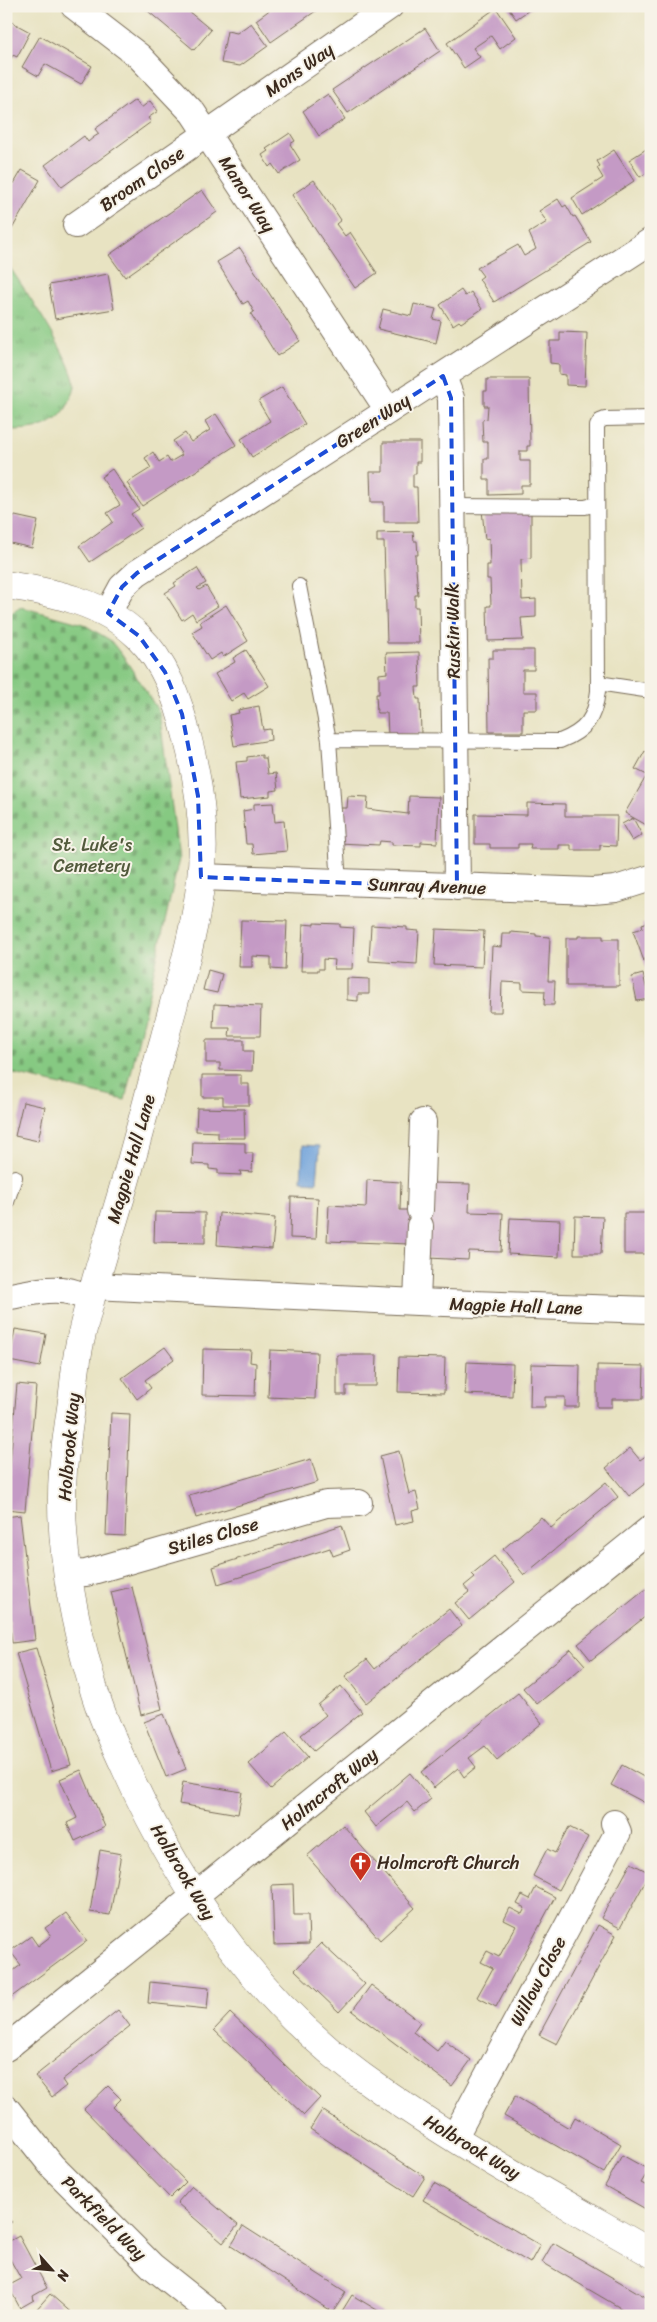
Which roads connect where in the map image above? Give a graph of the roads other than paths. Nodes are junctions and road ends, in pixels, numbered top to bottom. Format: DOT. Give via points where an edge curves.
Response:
graph roads {
  1 [pos="74,6"];
  2 [pos="390,6"];
  3 [pos="208,133"];
  4 [pos="76,225"];
  5 [pos="651,241"];
  6 [pos="443,376"];
  7 [pos="388,410"];
  8 [pos="651,418"];
  9 [pos="597,504"];
  10 [pos="451,506"];
  11 [pos="6,585"];
  12 [pos="299,586"];
  13 [pos="108,614"];
  14 [pos="598,683"];
  15 [pos="651,691"];
  16 [pos="329,740"];
  17 [pos="455,740"];
  18 [pos="201,877"];
  19 [pos="651,878"];
  20 [pos="339,883"];
  21 [pos="457,887"];
  22 [pos="423,1122"];
  23 [pos="15,1177"];
  24 [pos="6,1205"];
  25 [pos="92,1293"];
  26 [pos="6,1296"];
  27 [pos="417,1302"];
  28 [pos="651,1310"];
  29 [pos="359,1503"];
  30 [pos="651,1528"];
  31 [pos="68,1574"];
  32 [pos="614,1823"];
  33 [pos="195,1897"];
  34 [pos="6,2048"];
  35 [pos="6,2108"];
  36 [pos="454,2138"];
  37 [pos="651,2254"];
  38 [pos="215,2316"];
  1 -- 3 [label="street, Manor Way" via="140,56"];
  2 -- 3 [label="street, Mons Way"];
  3 -- 4 [label="street, Broom Close"];
  3 -- 7 [label="street, Manor Way"];
  5 -- 6 [label="street, Green Way"];
  6 -- 7 [label="street, Green Way"];
  6 -- 10 [label="street, Ruskin Walk" via="451,398"];
  7 -- 13 [label="street, Green Way" via="137,573 122,587"];
  8 -- 9 [label="lane" via="600,421 597,426"];
  9 -- 10 [label="lane" via="585,507"];
  9 -- 14 [label="lane"];
  10 -- 17 [label="street, Ruskin Walk"];
  11 -- 13 [label="street, Magpie Hall Lane" via="79,600"];
  12 -- 16 [label="lane"];
  13 -- 18 [label="street, Magpie Hall Lane" via="139,636 175,692 192,755 198,796"];
  14 -- 15 [label="lane"];
  14 -- 17 [label="lane" via="597,706 592,717 574,736 560,741"];
  16 -- 17 [label="lane"];
  16 -- 20 [label="lane"];
  17 -- 21 [label="street, Ruskin Walk"];
  18 -- 20 [label="street, Sunray Avenue"];
  18 -- 25 [label="street, Magpie Hall Lane" via="187,955"];
  19 -- 21 [label="street, Sunray Avenue" via="616,889 593,891"];
  20 -- 21 [label="street, Sunray Avenue"];
  22 -- 27 [label="street"];
  23 -- 24 [label="lane"];
  25 -- 26 [label="street, Magpie Hall Lane" via="54,1290"];
  25 -- 27 [label="street, Magpie Hall Lane"];
  25 -- 31 [label="street, Holbrook Way" via="78,1351 63,1471"];
  27 -- 28 [label="street, Magpie Hall Lane"];
  29 -- 31 [label="street, Stiles Close" via="326,1504 86,1573"];
  30 -- 33 [label="street, Holmcroft Way"];
  31 -- 33 [label="street, Holbrook Way" via="82,1650 105,1724 164,1846"];
  32 -- 36 [label="street, Willow Close" via="618,1832"];
  33 -- 34 [label="street, Holmcroft Way"];
  33 -- 36 [label="street, Holbrook Way" via="231,1948 273,1998 306,2030 374,2086"];
  35 -- 38 [label="street, Parkfield Way" via="52,2166 152,2266"];
  36 -- 37 [label="street, Holbrook Way"];
}
